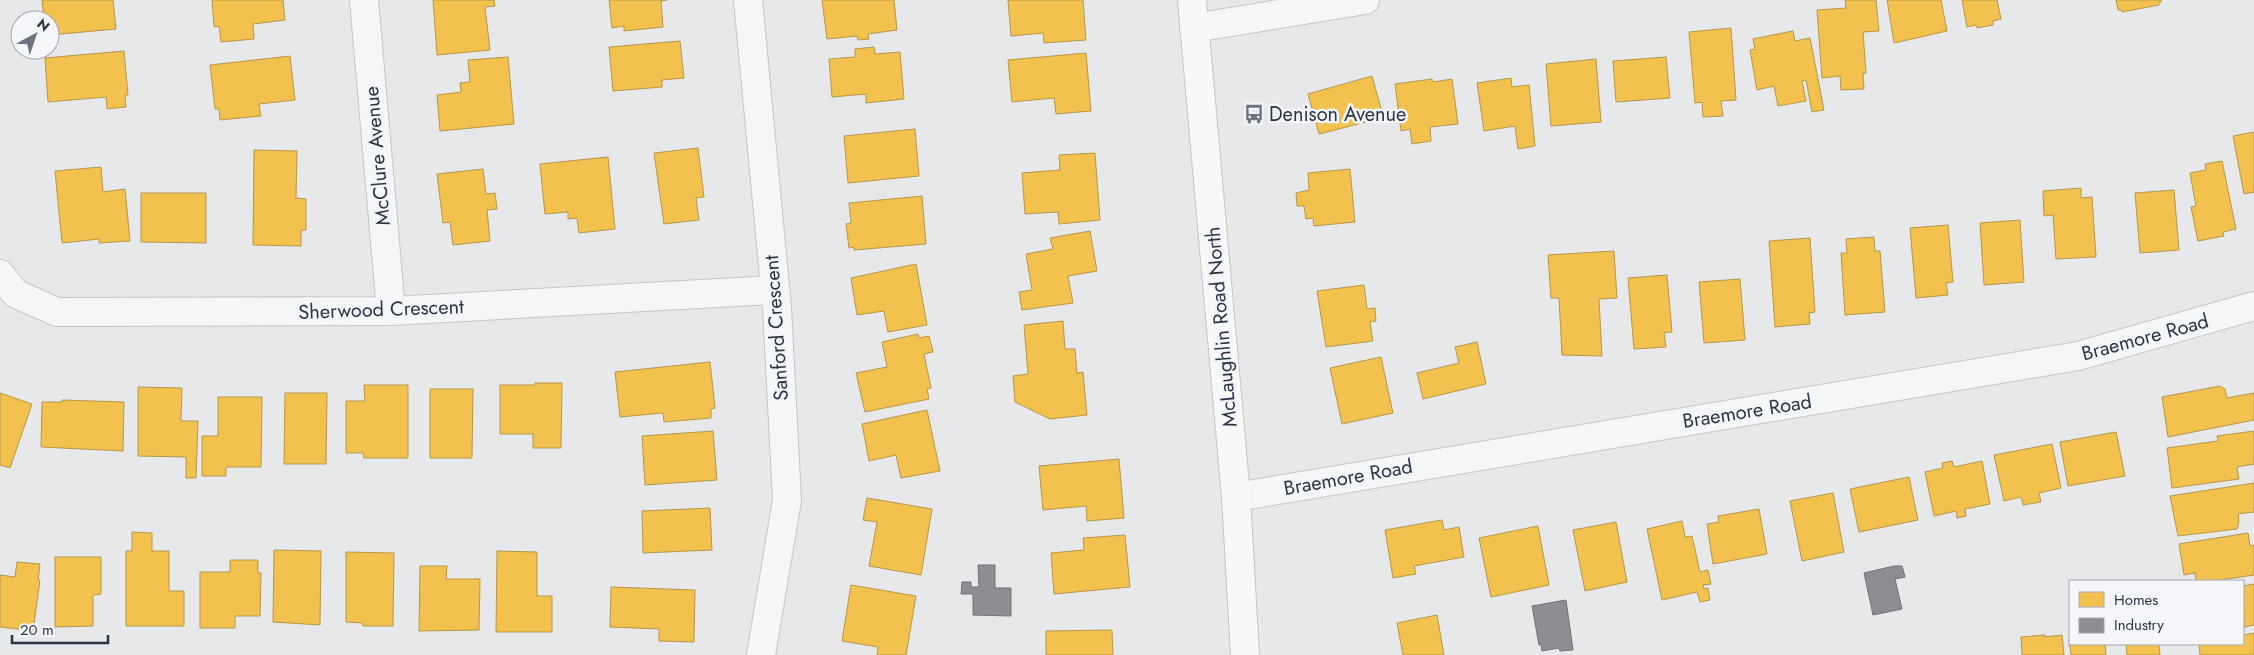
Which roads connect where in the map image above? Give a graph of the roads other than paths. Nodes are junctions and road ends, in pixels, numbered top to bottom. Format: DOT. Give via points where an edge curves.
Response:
graph roads {
  1 [pos="364,0"];
  2 [pos="748,0"];
  3 [pos="1192,0"];
  4 [pos="1365,0"];
  5 [pos="1194,28"];
  6 [pos="0,274"];
  7 [pos="774,290"];
  8 [pos="2254,306"];
  9 [pos="391,311"];
  10 [pos="1236,498"];
  11 [pos="761,655"];
  12 [pos="1245,655"];
  1 -- 9 [label="street, McClure Avenue"];
  2 -- 7 [label="street, Sanford Crescent"];
  3 -- 5 [label="main road, McLaughlin Road North"];
  4 -- 5 [label="street"];
  5 -- 10 [label="main road, McLaughlin Road North"];
  6 -- 9 [label="street, Sherwood Crescent" via="16,294 57,312"];
  7 -- 9 [label="street, Sherwood Crescent"];
  7 -- 11 [label="street, Sanford Crescent" via="787,500"];
  8 -- 10 [label="street, Braemore Road" via="2078,356"];
  10 -- 12 [label="main road, McLaughlin Road North"];
}
